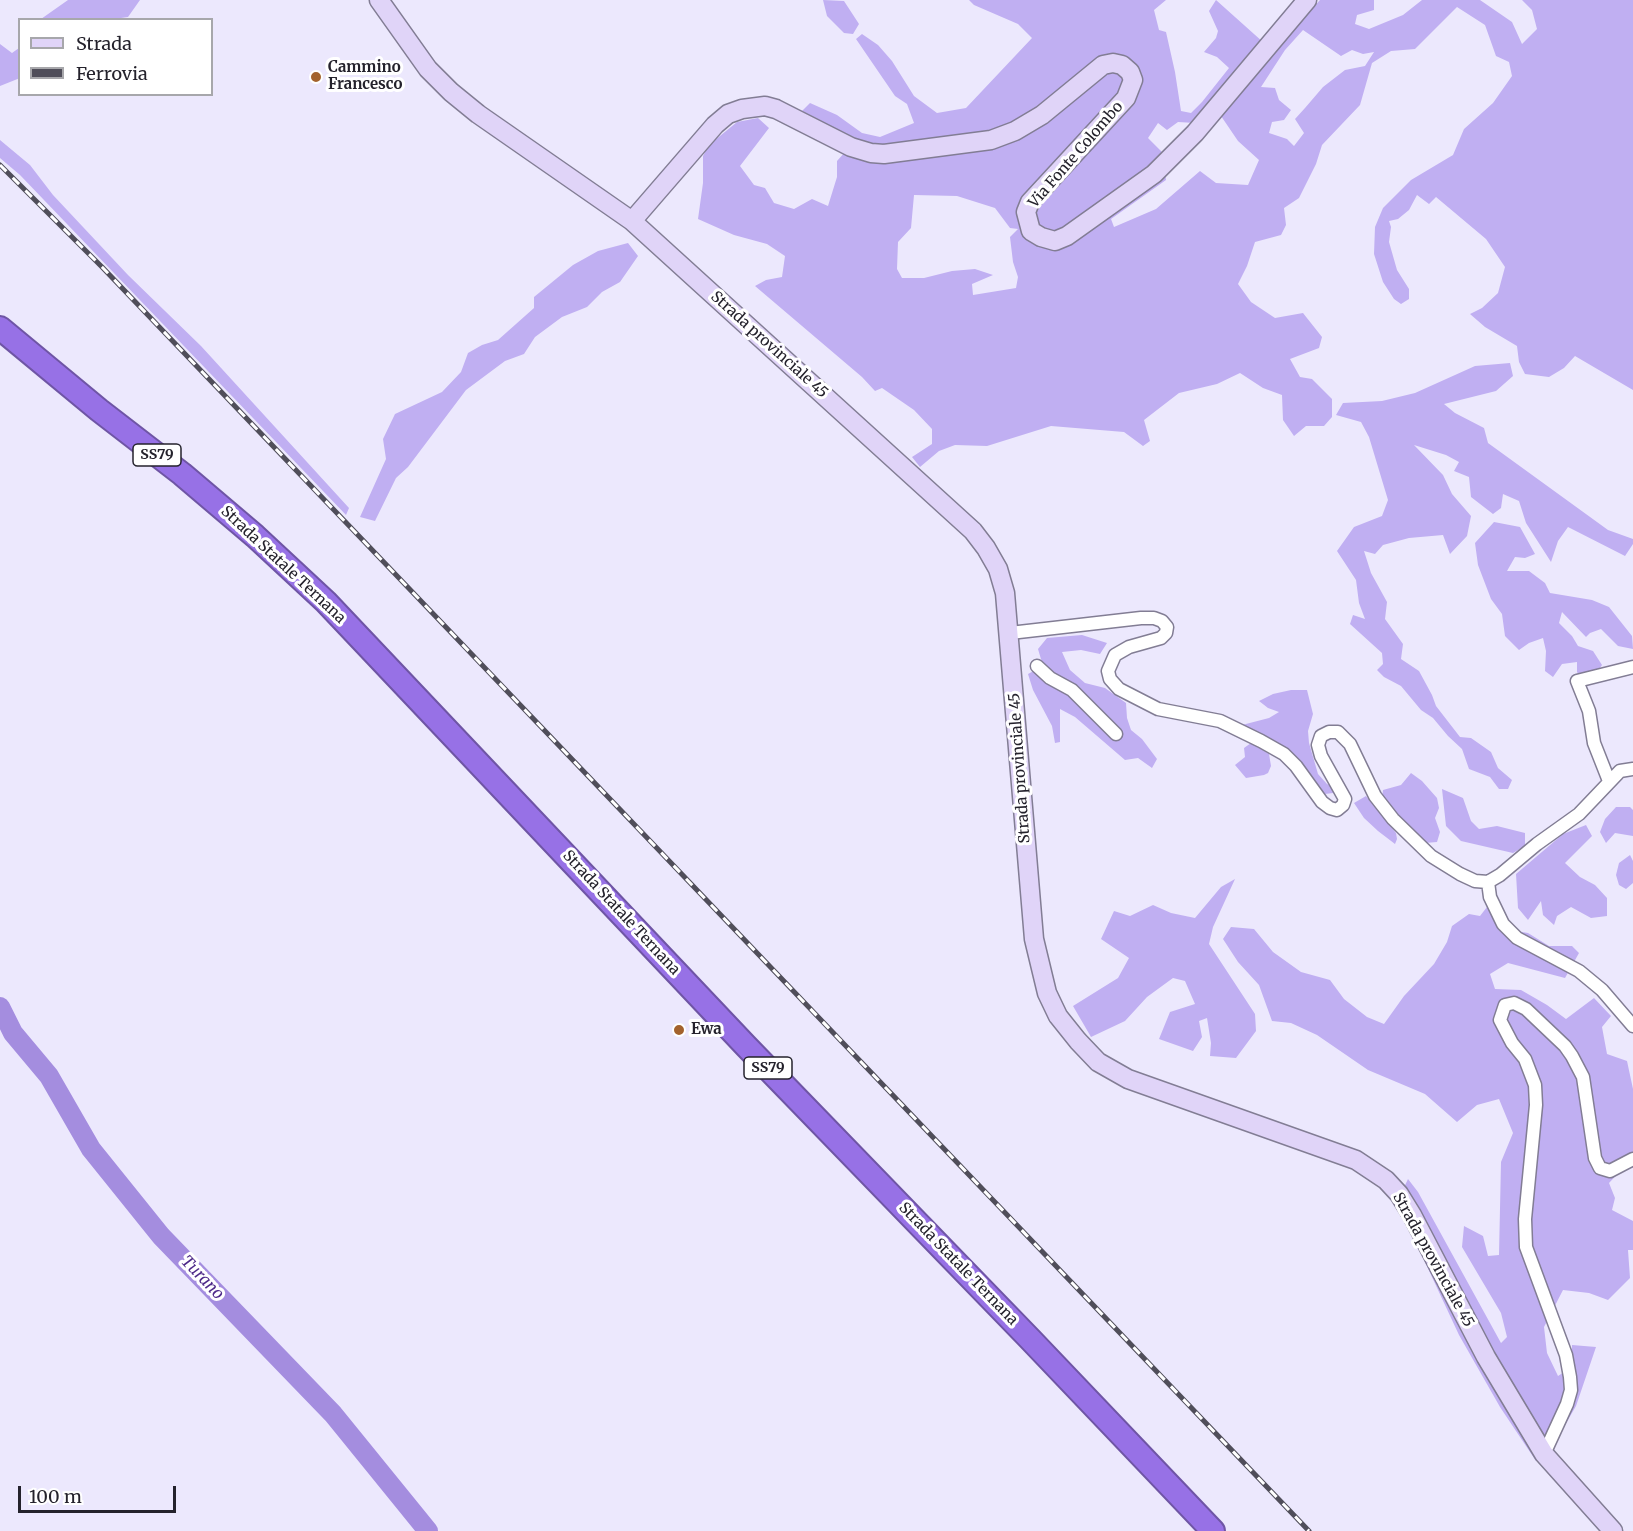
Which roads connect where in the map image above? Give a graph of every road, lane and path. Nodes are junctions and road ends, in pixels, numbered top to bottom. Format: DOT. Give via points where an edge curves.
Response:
graph roads {
  1 [pos="379,0"];
  2 [pos="1307,0"];
  3 [pos="632,221"];
  4 [pos="0,328"];
  5 [pos="1010,633"];
  6 [pos="1036,666"];
  7 [pos="1633,668"];
  8 [pos="1116,734"];
  9 [pos="1633,769"];
  10 [pos="1609,781"];
  11 [pos="1488,882"];
  12 [pos="1633,1026"];
  13 [pos="1633,1159"];
  14 [pos="1544,1454"];
  15 [pos="1213,1531"];
  16 [pos="1612,1531"];
  1 -- 3 [label="main road, Strada provinciale 45" via="428,69 451,92"];
  2 -- 3 [label="main road, Via Fonte Colombo" via="1195,133 1154,174 1055,241 1031,231 1026,213 1030,202 1126,98 1133,80 1122,65 1103,64 1042,115 1016,131 991,140 884,154 851,147 776,109 741,109 715,124"];
  3 -- 5 [label="main road, Strada provinciale 45" via="973,531 998,569"];
  4 -- 15 [label="highway, Strada Statale Ternana / SS79" via="182,474 318,594"];
  5 -- 11 [label="street" via="1141,618 1162,621 1167,627 1161,638 1115,655 1108,671 1119,689 1158,709 1220,721 1261,741 1284,754 1322,802 1337,810 1345,799 1318,745 1321,736 1338,732 1350,744 1375,796 1407,833 1431,856 1460,874"];
  5 -- 14 [label="main road, Strada provinciale 45" via="1034,939 1047,993 1058,1016 1098,1062 1128,1079 1356,1160 1386,1180 1412,1215 1486,1357"];
  6 -- 8 [label="street" via="1072,690"];
  7 -- 10 [label="street" via="1577,681"];
  9 -- 10 [label="street" via="1620,771"];
  10 -- 11 [label="street" via="1579,814"];
  11 -- 12 [label="street" via="1490,897 1503,924 1517,938 1579,971 1602,990"];
  13 -- 14 [label="street" via="1610,1171 1600,1168 1595,1158 1583,1077 1572,1056 1526,1009 1514,1003 1505,1005 1500,1020 1525,1059 1535,1085 1526,1247 1566,1354 1570,1377 1567,1404"];
  14 -- 16 [label="main road, Strada provinciale 45"];
}
